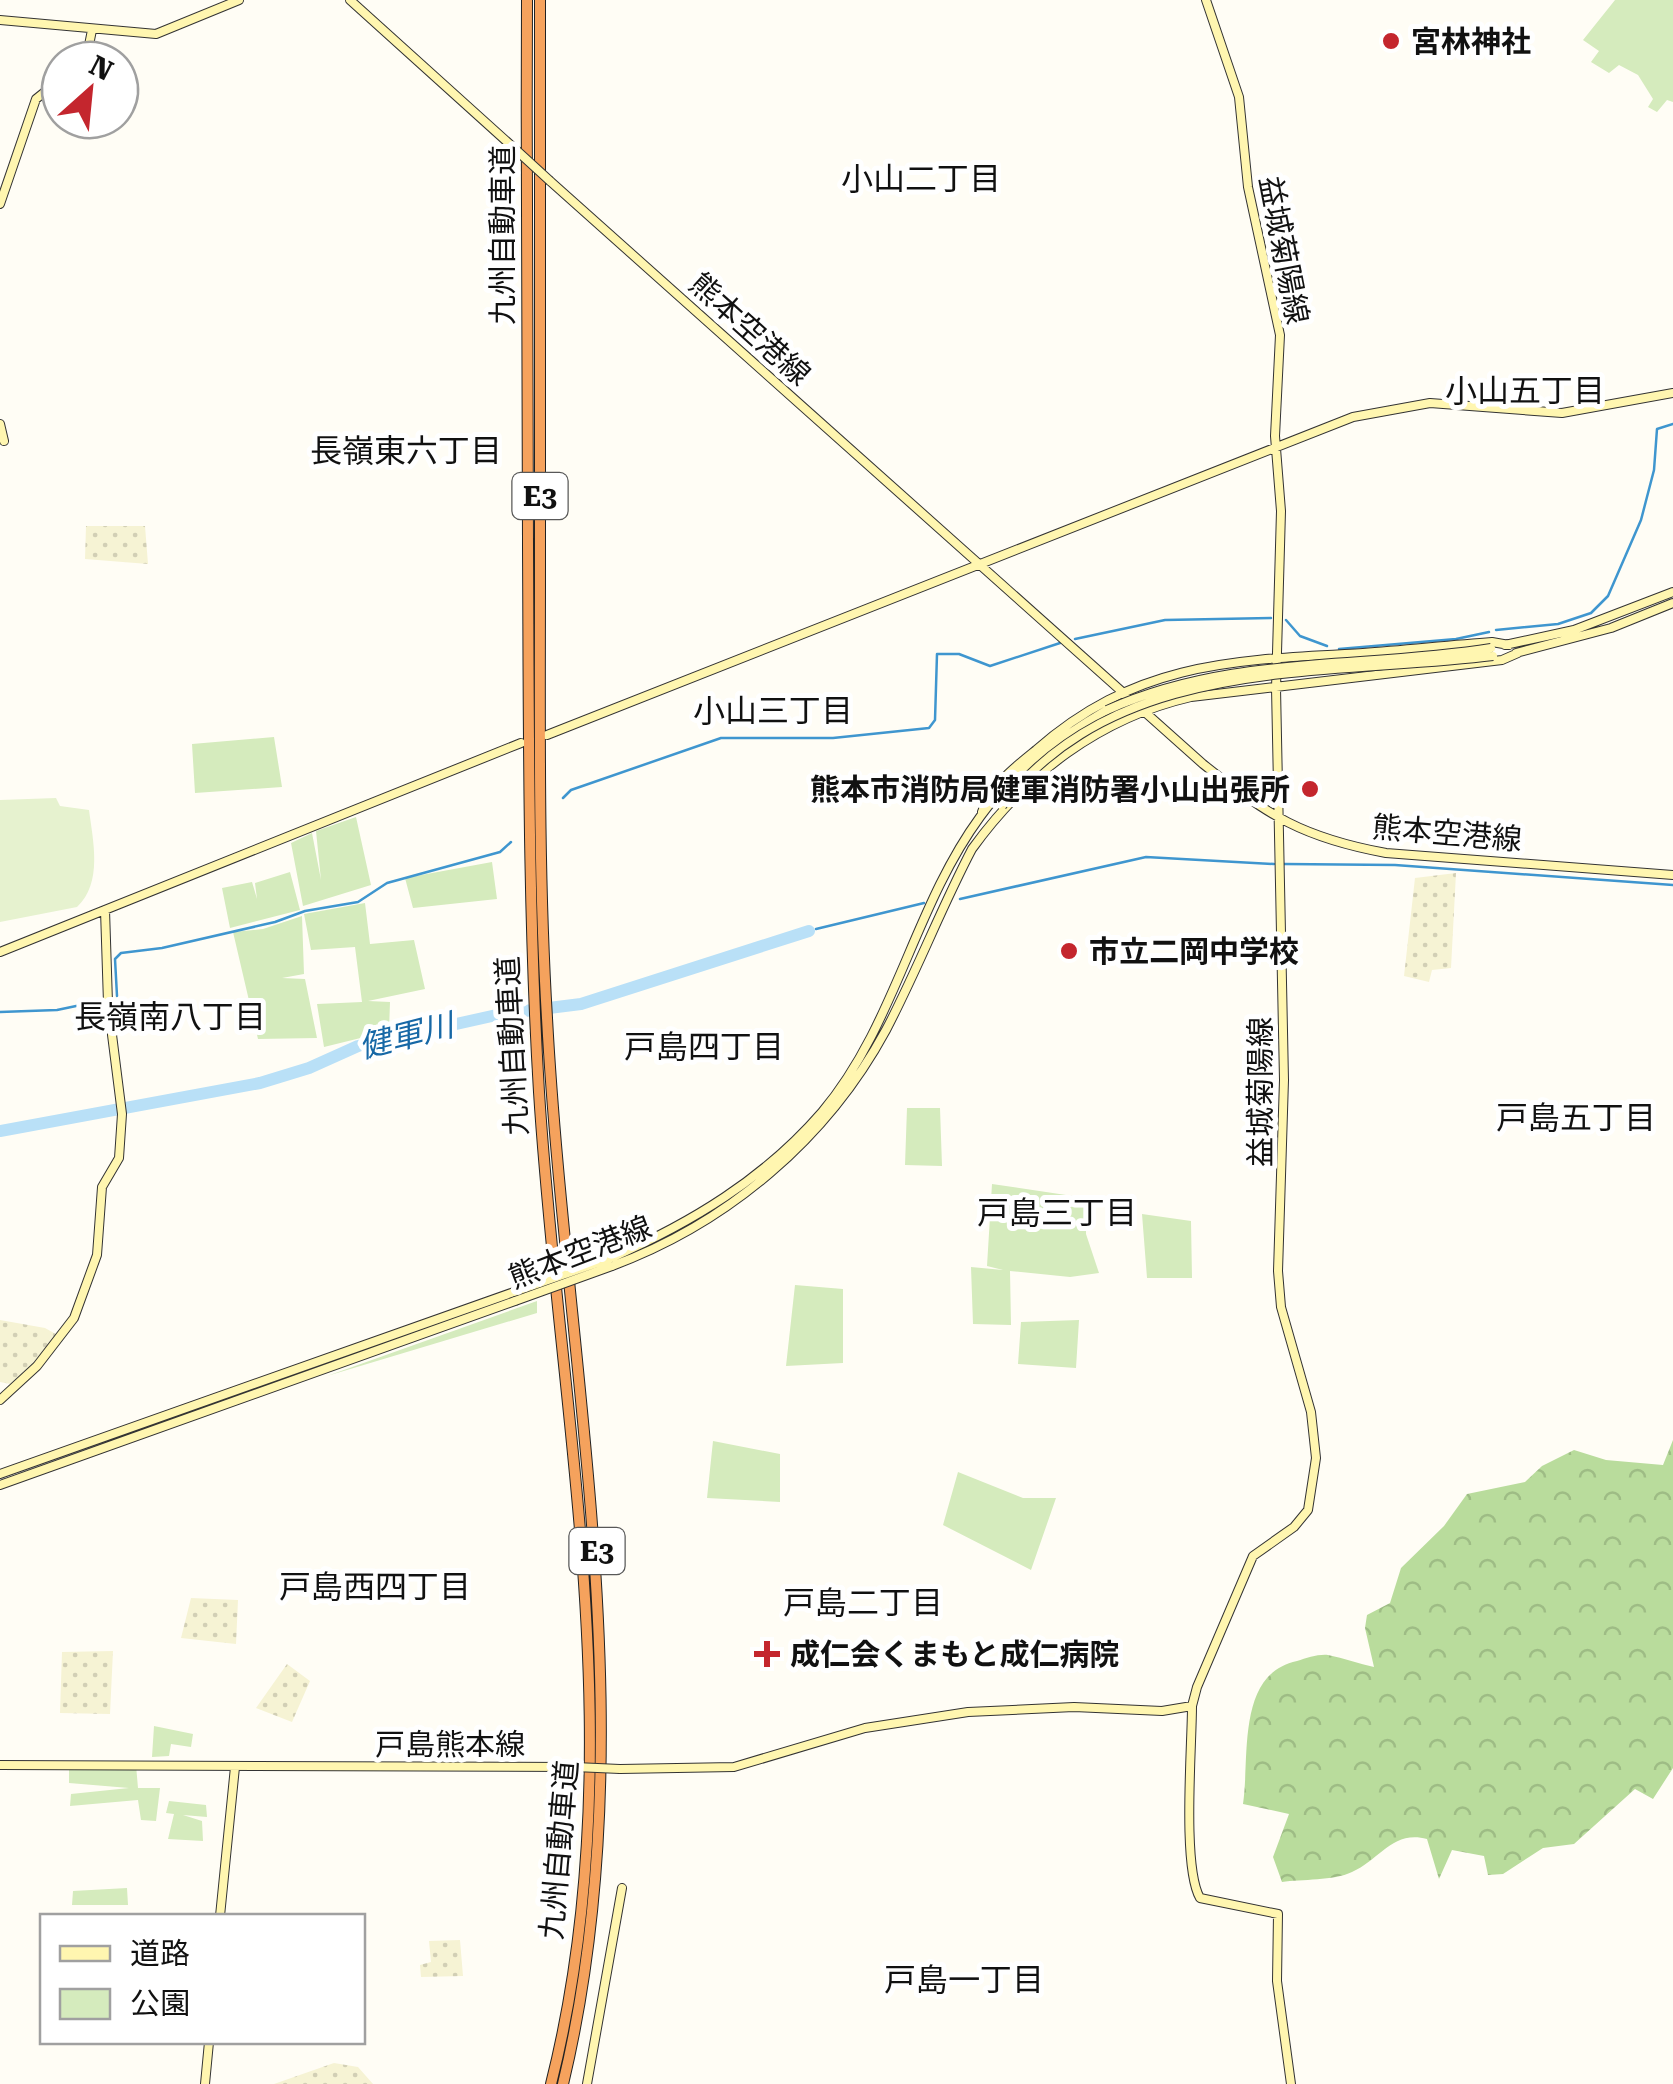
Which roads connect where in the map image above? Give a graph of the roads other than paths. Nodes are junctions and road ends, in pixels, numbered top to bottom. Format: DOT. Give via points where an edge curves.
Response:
graph roads {
  1 [pos="240,0"];
  2 [pos="350,0"];
  3 [pos="527,0"];
  4 [pos="540,0"];
  5 [pos="1206,0"];
  6 [pos="0,20"];
  7 [pos="92,30"];
  8 [pos="90,40"];
  9 [pos="40,96"];
  10 [pos="0,204"];
  11 [pos="1673,393"];
  12 [pos="0,424"];
  13 [pos="4,440"];
  14 [pos="1276,448"];
  15 [pos="979,563"];
  16 [pos="1673,592"];
  17 [pos="1673,603"];
  18 [pos="1508,644"];
  19 [pos="1492,652"];
  20 [pos="1518,652"];
  21 [pos="1276,657"];
  22 [pos="1276,688"];
  23 [pos="1122,690"];
  24 [pos="1141,709"];
  25 [pos="547,736"];
  26 [pos="521,743"];
  27 [pos="999,802"];
  28 [pos="980,816"];
  29 [pos="1282,822"];
  30 [pos="990,824"];
  31 [pos="1673,875"];
  32 [pos="105,910"];
  33 [pos="0,952"];
  34 [pos="539,992"];
  35 [pos="541,1019"];
  36 [pos="612,1262"];
  37 [pos="514,1297"];
  38 [pos="0,1400"];
  39 [pos="0,1474"];
  40 [pos="0,1485"];
  41 [pos="1192,1706"];
  42 [pos="0,1765"];
  43 [pos="234,1767"];
  44 [pos="622,1888"];
  45 [pos="220,1914"];
  46 [pos="209,2044"];
  47 [pos="564,2081"];
  48 [pos="205,2084"];
  49 [pos="551,2084"];
  50 [pos="587,2084"];
  51 [pos="1291,2084"];
  1 -- 7 [label="main road" via="156,34"];
  2 -- 15 [label="main road, 熊本空港線, bridge"];
  3 -- 34 [label="highway, 九州自動車道 / E3" via="527,752"];
  4 -- 34 [label="highway, 九州自動車道 / E3"];
  5 -- 14 [label="main road, 益城菊陽線" via="1240,97 1248,188 1280,335"];
  6 -- 7 [label="main road"];
  7 -- 8 [label="main road"];
  9 -- 10 [label="main road"];
  11 -- 14 [label="main road" via="1562,413 1430,403 1399,407 1353,417"];
  12 -- 13 [label="main road"];
  14 -- 15 [label="main road"];
  14 -- 21 [label="main road, 益城菊陽線"];
  15 -- 23 [label="main road, 熊本空港線"];
  15 -- 25 [label="main road"];
  16 -- 18 [label="main road, 熊本空港線" via="1574,630"];
  17 -- 20 [label="main road, 熊本空港線" via="1611,628"];
  18 -- 19 [label="main road, 熊本空港線"];
  18 -- 21 [label="main road, 熊本空港線"];
  19 -- 20 [label="main road, 熊本空港線"];
  19 -- 27 [label="main road, 熊本空港線, bridge" via="1168,694 1129,707 1064,745"];
  20 -- 22 [label="main road, 熊本空港線" via="1502,660"];
  21 -- 22 [label="main road, 益城菊陽線"];
  21 -- 23 [label="main road, 熊本空港線" via="1166,674"];
  22 -- 24 [label="main road, 熊本空港線"];
  22 -- 29 [label="main road, 益城菊陽線"];
  23 -- 24 [label="main road, 熊本空港線"];
  23 -- 28 [label="main road, 熊本空港線" via="1018,764"];
  24 -- 29 [label="main road, 熊本空港線"];
  24 -- 30 [label="main road, 熊本空港線" via="1063,756"];
  26 -- 32 [label="main road"];
  27 -- 28 [label="main road, 熊本空港線"];
  27 -- 30 [label="main road, 熊本空港線"];
  28 -- 36 [label="main road, 熊本空港線" via="868,1040 824,1110 760,1173 689,1222"];
  29 -- 31 [label="main road, 熊本空港線" via="1386,853"];
  29 -- 41 [label="main road, 益城菊陽線" via="1278,1271 1281,1307 1312,1412 1315,1475 1302,1519 1252,1556"];
  30 -- 36 [label="main road, 熊本空港線" via="932,926 885,1032 798,1150 708,1219 666,1244"];
  32 -- 33 [label="main road"];
  32 -- 38 [label="main road" via="122,1114 119,1158 102,1187 97,1255 74,1318"];
  34 -- 35 [label="highway, 九州自動車道 / E3"];
  35 -- 47 [label="highway, 九州自動車道 / E3" via="596,1538 604,1682 597,1864"];
  35 -- 49 [label="highway, 九州自動車道 / E3" via="545,1174 584,1539 592,1682 582,1896"];
  36 -- 37 [label="main road, 熊本空港線, bridge"];
  37 -- 39 [label="main road, 熊本空港線"];
  37 -- 40 [label="main road, 熊本空港線"];
  41 -- 43 [label="main road, 戸島熊本線, bridge" via="968,1712 865,1728 734,1767"];
  41 -- 51 [label="main road, 益城菊陽線" via="1196,1891 1200,1898 1278,1914 1277,1981"];
  42 -- 43 [label="main road, 戸島熊本線"];
  43 -- 45 [label="main road"];
  44 -- 50 [label="main road"];
  46 -- 48 [label="main road"];
}
